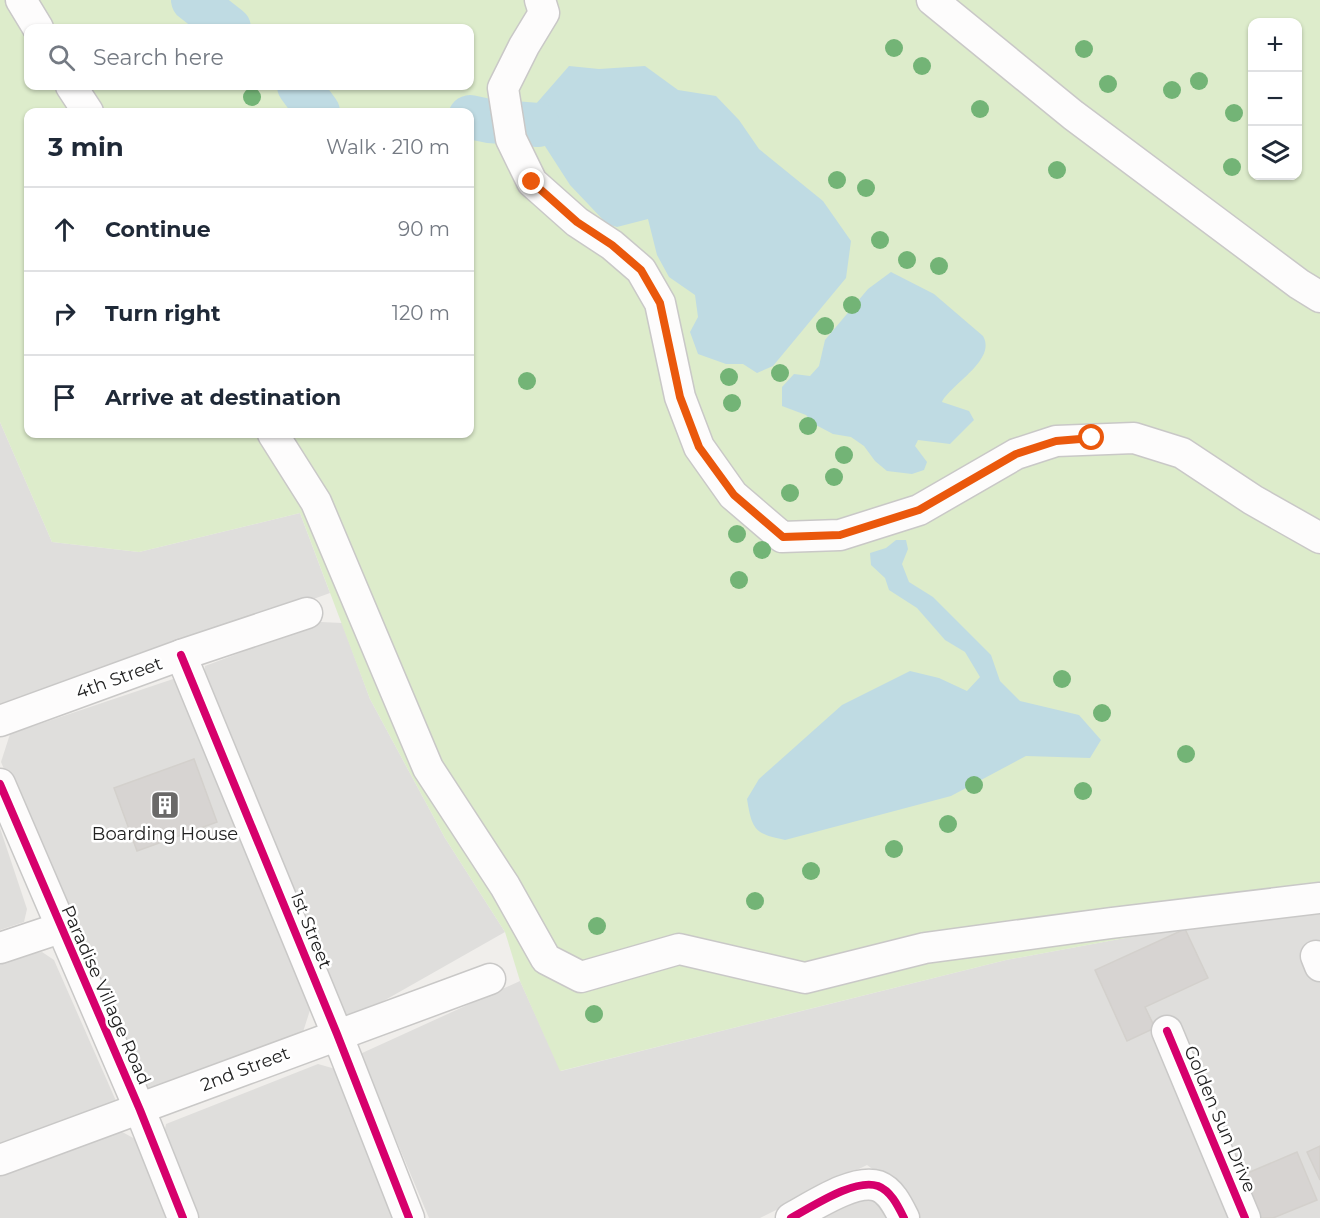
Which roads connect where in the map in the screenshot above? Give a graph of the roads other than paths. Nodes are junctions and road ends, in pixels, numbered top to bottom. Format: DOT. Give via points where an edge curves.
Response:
graph roads {
  1 [pos="21,0"];
  2 [pos="540,0"];
  3 [pos="932,0"];
  4 [pos="36,24"];
  5 [pos="74,90"];
  6 [pos="85,108"];
  7 [pos="1320,297"];
  8 [pos="276,438"];
  9 [pos="1320,538"];
  10 [pos="307,613"];
  11 [pos="181,655"];
  12 [pos="0,721"];
  13 [pos="0,784"];
  14 [pos="1320,898"];
  15 [pos="60,928"];
  16 [pos="0,948"];
  17 [pos="490,979"];
  18 [pos="1167,1031"];
  19 [pos="337,1034"];
  20 [pos="140,1110"];
  21 [pos="0,1160"];
  22 [pos="183,1218"];
  23 [pos="409,1218"];
  24 [pos="791,1218"];
  25 [pos="904,1218"];
  26 [pos="1245,1218"];
  1 -- 4 [label="street"];
  2 -- 9 [label="street" via="544,14 503,88 511,139 532,182 641,270 660,303 680,397 699,447 734,495 783,537 840,535 919,510 1016,454 1056,441 1134,438 1182,453"];
  3 -- 7 [label="street" via="1072,115"];
  5 -- 6 [label="street"];
  8 -- 14 [label="street" via="316,502 428,768 505,886 546,959 580,977 679,949 805,978 925,948"];
  10 -- 11 [label="street, 4th Street"];
  11 -- 12 [label="street, 4th Street"];
  11 -- 19 [label="street, 1st Street"];
  13 -- 15 [label="street, Paradise Village Road"];
  15 -- 16 [label="street"];
  15 -- 20 [label="street, Paradise Village Road"];
  17 -- 19 [label="street, 2nd Street"];
  18 -- 26 [label="street, Golden Sun Drive"];
  19 -- 20 [label="street, 2nd Street"];
  19 -- 23 [label="street, 1st Street"];
  20 -- 21 [label="street, 2nd Street"];
  20 -- 22 [label="street, Paradise Village Road"];
  24 -- 25 [label="street" via="855,1185 878,1186 895,1200"];
}
